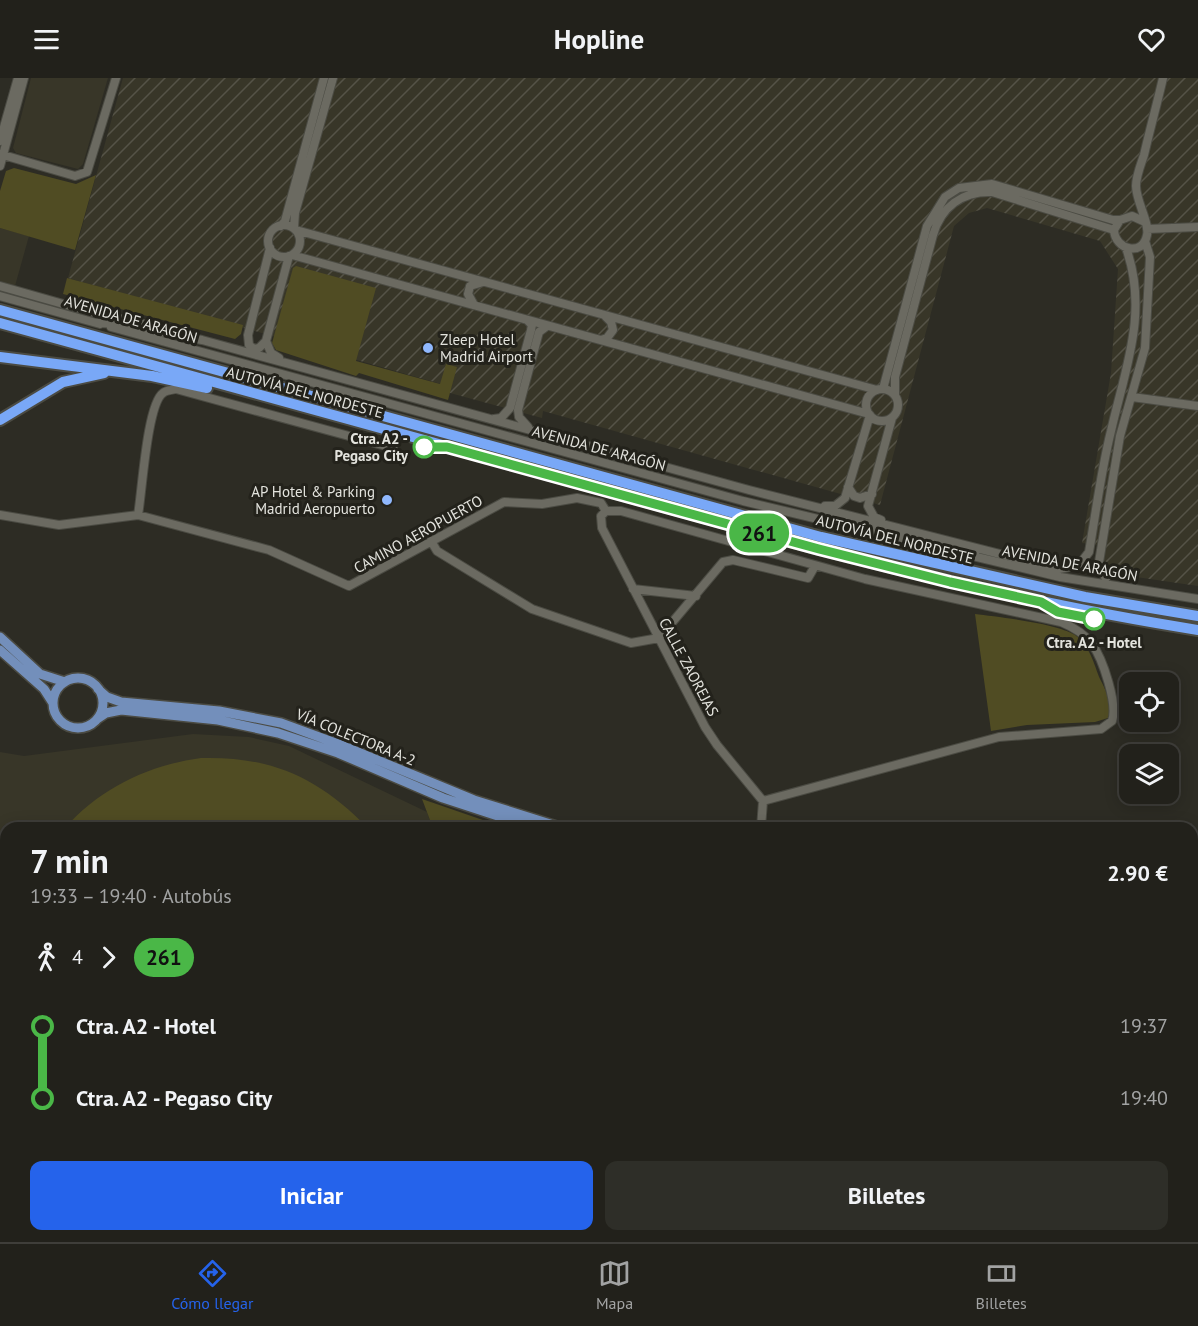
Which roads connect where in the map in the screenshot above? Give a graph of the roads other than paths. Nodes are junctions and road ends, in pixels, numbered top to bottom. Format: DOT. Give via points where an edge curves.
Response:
graph roads {
  1 [pos="18,78"];
  2 [pos="24,78"];
  3 [pos="116,78"];
  4 [pos="324,78"];
  5 [pos="333,78"];
  6 [pos="1163,78"];
  7 [pos="0,141"];
  8 [pos="1,155"];
  9 [pos="0,166"];
  10 [pos="1138,200"];
  11 [pos="1129,216"];
  12 [pos="1120,220"];
  13 [pos="1145,225"];
  14 [pos="280,226"];
  15 [pos="1198,227"];
  16 [pos="295,229"];
  17 [pos="1114,230"];
  18 [pos="1145,241"];
  19 [pos="270,248"];
  20 [pos="1126,248"];
  21 [pos="291,256"];
  22 [pos="485,281"];
  23 [pos="0,286"];
  24 [pos="0,296"];
  25 [pos="474,305"];
  26 [pos="0,310"];
  27 [pos="605,316"];
  28 [pos="528,321"];
  29 [pos="0,323"];
  30 [pos="98,323"];
  31 [pos="547,326"];
  32 [pos="248,335"];
  33 [pos="202,340"];
  34 [pos="602,340"];
  35 [pos="266,341"];
  36 [pos="228,346"];
  37 [pos="0,357"];
  38 [pos="285,362"];
  39 [pos="1128,369"];
  40 [pos="152,375"];
  41 [pos="880,389"];
  42 [pos="895,395"];
  43 [pos="1132,397"];
  44 [pos="1198,406"];
  45 [pos="331,415"];
  46 [pos="869,415"];
  47 [pos="892,418"];
  48 [pos="493,419"];
  49 [pos="0,420"];
  50 [pos="534,431"];
  51 [pos="393,448"];
  52 [pos="848,487"];
  53 [pos="749,490"];
  54 [pos="872,494"];
  55 [pos="791,501"];
  56 [pos="606,511"];
  57 [pos="0,515"];
  58 [pos="138,515"];
  59 [pos="893,526"];
  60 [pos="431,541"];
  61 [pos="815,566"];
  62 [pos="1059,573"];
  63 [pos="1106,578"];
  64 [pos="633,589"];
  65 [pos="696,596"];
  66 [pos="1198,599"];
  67 [pos="1198,616"];
  68 [pos="1198,630"];
  69 [pos="0,637"];
  70 [pos="659,638"];
  71 [pos="0,650"];
  72 [pos="65,682"];
  73 [pos="98,689"];
  74 [pos="53,703"];
  75 [pos="97,719"];
  76 [pos="763,801"];
  77 [pos="516,822"];
  78 [pos="544,822"];
  79 [pos="761,822"];
  80 [pos="1126,1242"];
  81 [pos="1146,1242"];
  1 -- 7 [label="street"];
  2 -- 8 [label="street"];
  3 -- 8 [label="street" via="87,172 75,176"];
  4 -- 14 [label="street" via="285,220"];
  5 -- 16 [label="street" via="295,213"];
  6 -- 10 [label="street" via="1136,184"];
  8 -- 9 [label="street"];
  10 -- 11 [label="street"];
  10 -- 13 [label="street"];
  11 -- 12 [label="street"];
  11 -- 13 [label="street"];
  12 -- 17 [label="street"];
  12 -- 41 [label="street" via="992,184 959,188 945,197 927,226"];
  13 -- 15 [label="street"];
  13 -- 18 [label="street"];
  14 -- 16 [label="street"];
  14 -- 19 [label="street" via="270,234"];
  16 -- 21 [label="street" via="300,243"];
  16 -- 22 [label="street"];
  17 -- 20 [label="street" via="1118,243"];
  17 -- 42 [label="street" via="992,192 972,193 948,206 936,224 895,377"];
  18 -- 20 [label="street" via="1139,247"];
  18 -- 43 [label="street" via="1150,257 1145,348"];
  19 -- 21 [label="street" via="278,256"];
  19 -- 32 [label="street"];
  20 -- 39 [label="street" via="1136,294"];
  21 -- 25 [label="street"];
  21 -- 35 [label="street"];
  22 -- 25 [label="street" via="470,286 468,294"];
  22 -- 27 [label="street"];
  23 -- 33 [label="street, AVENIDA DE ARAGÓN"];
  24 -- 30 [label="street, AVENIDA DE ARAGÓN"];
  25 -- 28 [label="street"];
  26 -- 67 [label="highway, AUTOVÍA DEL NORDESTE" via="821,537 1085,597"];
  27 -- 34 [label="street" via="613,330"];
  27 -- 41 [label="street"];
  28 -- 31 [label="street"];
  28 -- 48 [label="street" via="531,330 510,408 501,418"];
  29 -- 45 [label="highway, AUTOVÍA DEL NORDESTE"];
  30 -- 33 [label="street"];
  30 -- 62 [label="street, AVENIDA DE ARAGÓN" via="743,501"];
  31 -- 34 [label="street"];
  31 -- 50 [label="street" via="539,332 518,410 524,425"];
  32 -- 35 [label="street" via="249,345 254,348"];
  32 -- 36 [label="street" via="242,342"];
  33 -- 36 [label="street"];
  34 -- 46 [label="street"];
  35 -- 38 [label="street" via="271,353"];
  36 -- 38 [label="street"];
  37 -- 40 [label="highway"];
  38 -- 48 [label="street"];
  39 -- 43 [label="street" via="1126,395"];
  39 -- 62 [label="street" via="1110,433 1089,552 1079,565"];
  40 -- 45 [label="highway"];
  40 -- 49 [label="highway" via="86,375 48,390"];
  41 -- 42 [label="street"];
  41 -- 46 [label="street" via="867,400"];
  42 -- 47 [label="street" via="899,407"];
  43 -- 44 [label="street"];
  43 -- 63 [label="street" via="1120,436 1098,568"];
  45 -- 68 [label="highway, AUTOVÍA DEL NORDESTE" via="950,582"];
  46 -- 47 [label="street" via="878,421"];
  46 -- 52 [label="street"];
  47 -- 54 [label="street"];
  48 -- 50 [label="street"];
  50 -- 53 [label="street"];
  51 -- 58 [label="street" via="169,390 157,400 152,420"];
  52 -- 54 [label="street" via="860,498"];
  52 -- 55 [label="street" via="845,498 835,506"];
  53 -- 55 [label="street"];
  53 -- 62 [label="street" via="850,522"];
  54 -- 59 [label="street" via="868,506 874,517"];
  55 -- 59 [label="street"];
  56 -- 60 [label="street, CAMINO AEROPUERTO" via="601,503 577,498 542,504 504,502"];
  56 -- 61 [label="street, CAMINO AEROPUERTO" via="621,511"];
  56 -- 64 [label="street, CALLE ZAOREJAS" via="601,516 603,528"];
  57 -- 58 [label="street, CAMINO AEROPUERTO" via="59,525"];
  58 -- 60 [label="street, CAMINO AEROPUERTO" via="257,546 349,586"];
  59 -- 62 [label="street"];
  60 -- 70 [label="street" via="437,551 542,614 631,643"];
  61 -- 65 [label="street" via="808,578 734,560 723,562"];
  61 -- 76 [label="street, CAMINO AEROPUERTO" via="1073,627 1097,652 1111,693 1114,716 1101,729 999,738"];
  62 -- 66 [label="street, AVENIDA DE ARAGÓN"];
  64 -- 65 [label="street"];
  64 -- 70 [label="street, CALLE ZAOREJAS"];
  65 -- 70 [label="street"];
  69 -- 72 [label="main road" via="40,674"];
  70 -- 76 [label="street, CALLE ZAOREJAS" via="711,736"];
  71 -- 74 [label="main road" via="45,689"];
  72 -- 73 [label="main road" via="75,678 86,680"];
  72 -- 74 [label="main road" via="55,693"];
  73 -- 75 [label="main road" via="102,702"];
  73 -- 78 [label="main road, VÍA COLECTORA A-2" via="121,702 219,711 281,723 455,793"];
  74 -- 75 [label="main road" via="59,719 68,726 85,726"];
  75 -- 77 [label="main road, VÍA COLECTORA A-2" via="121,710 257,727 306,741 443,798"];
  76 -- 79 [label="street"];
  80 -- 81 [label="street"];
}
